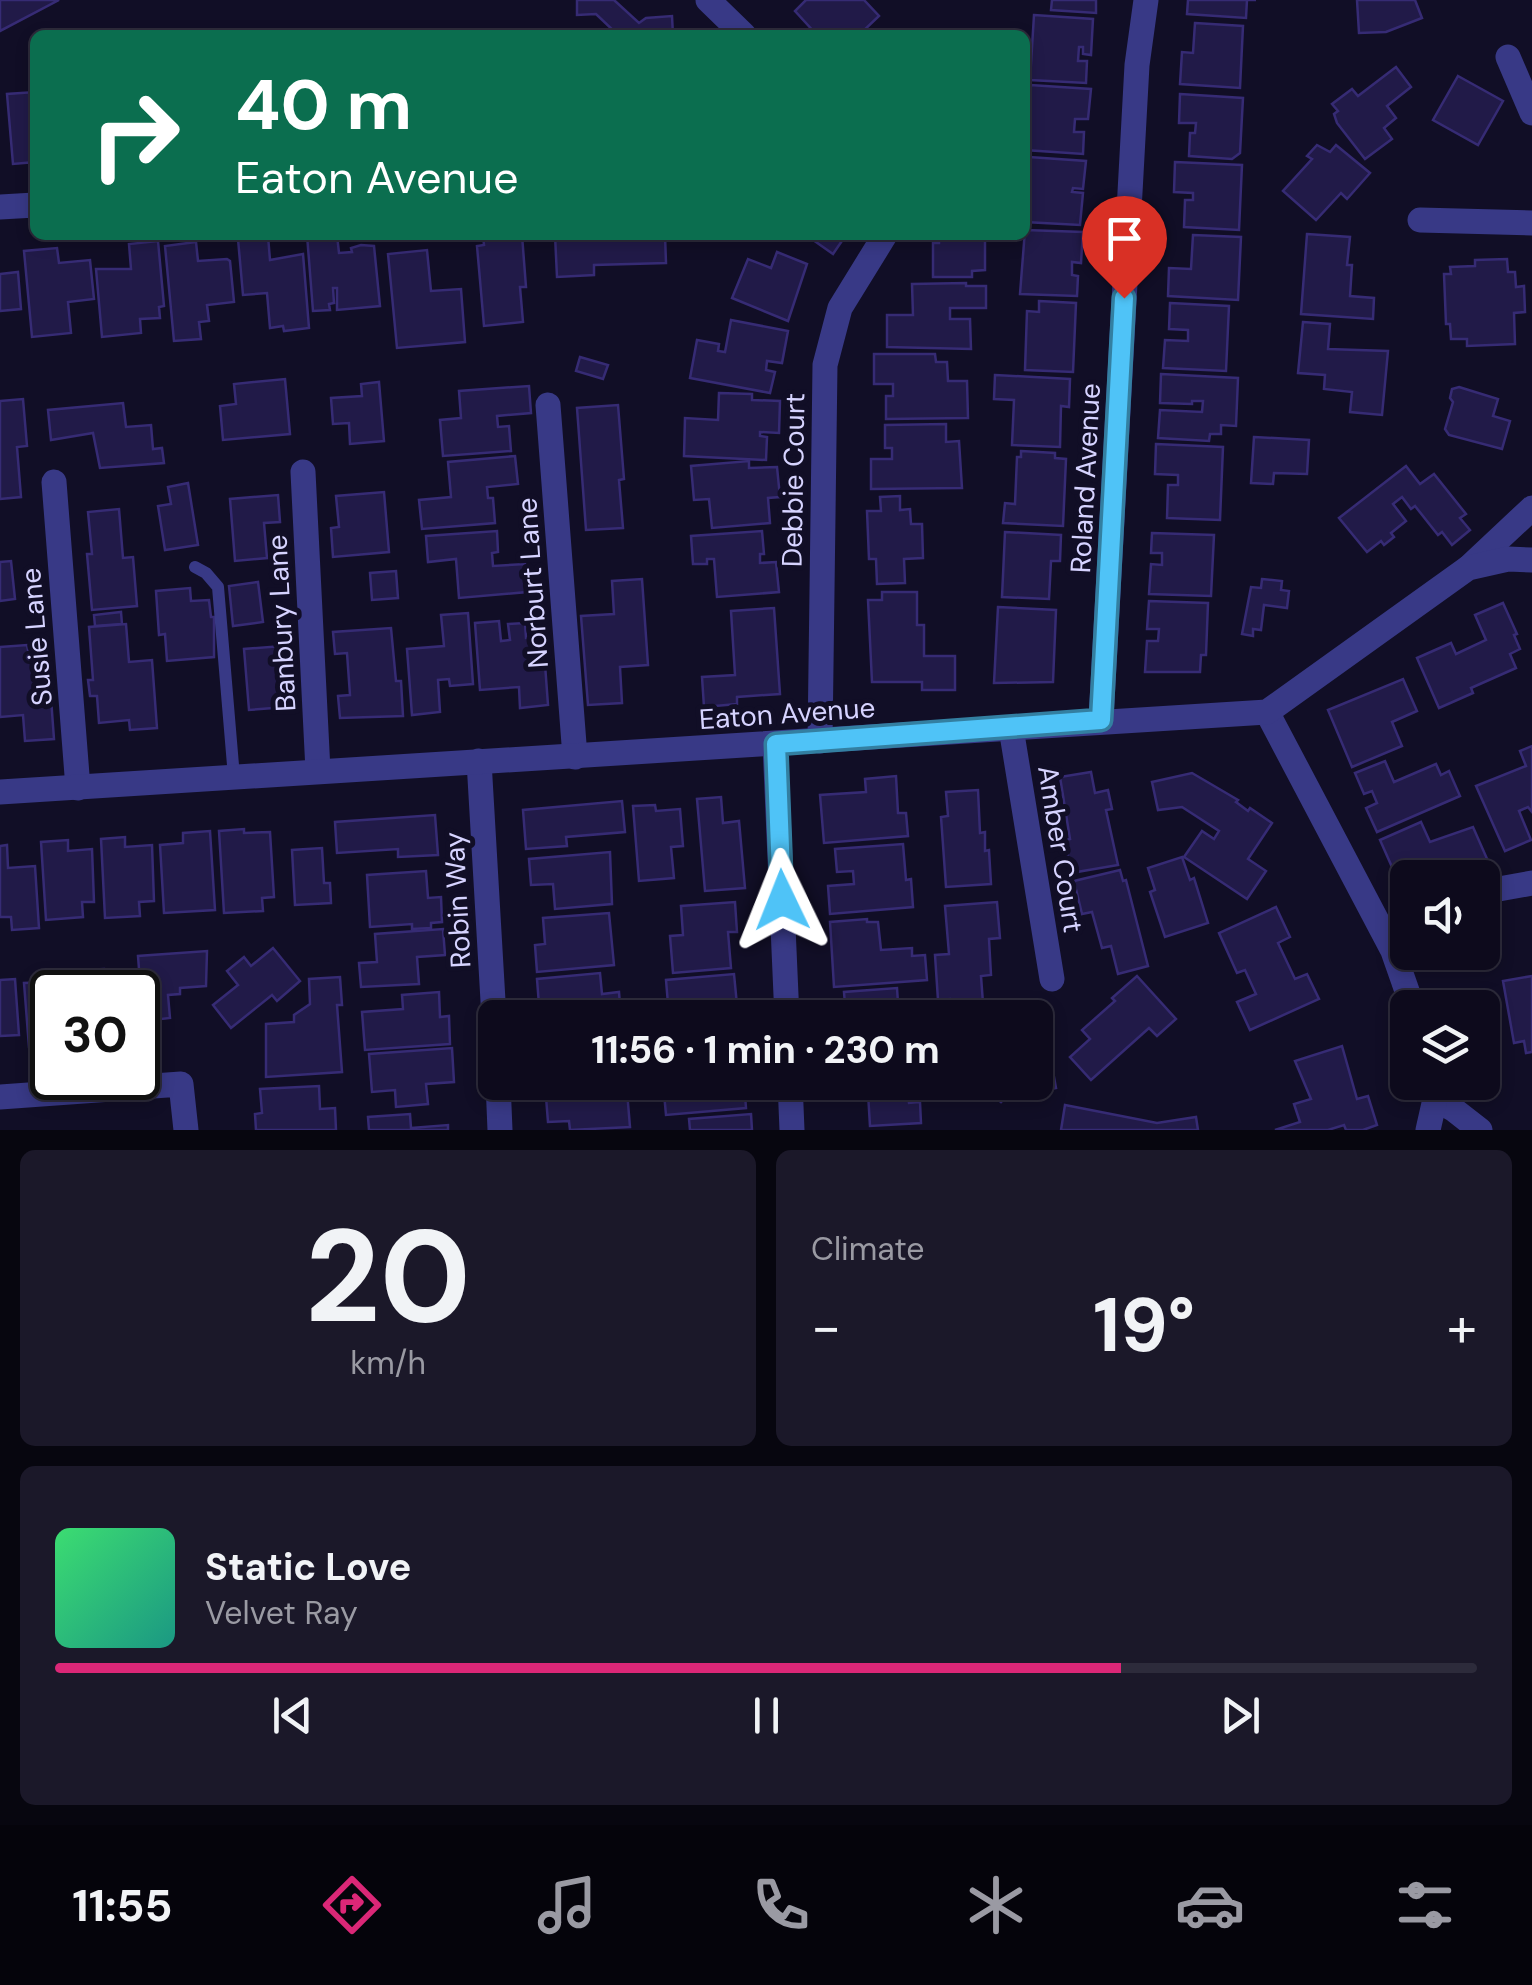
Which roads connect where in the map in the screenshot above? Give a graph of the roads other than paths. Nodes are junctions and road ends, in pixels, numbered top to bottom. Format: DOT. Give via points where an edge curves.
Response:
graph roads {
  1 [pos="708,0"];
  2 [pos="1146,0"];
  3 [pos="739,30"];
  4 [pos="1508,58"];
  5 [pos="1532,113"];
  6 [pos="30,205"];
  7 [pos="0,208"];
  8 [pos="1420,220"];
  9 [pos="1532,223"];
  10 [pos="882,240"];
  11 [pos="548,405"];
  12 [pos="303,472"];
  13 [pos="54,482"];
  14 [pos="1532,508"];
  15 [pos="1532,560"];
  16 [pos="195,568"];
  17 [pos="1468,568"];
  18 [pos="1267,712"];
  19 [pos="1101,720"];
  20 [pos="1011,728"];
  21 [pos="820,741"];
  22 [pos="776,744"];
  23 [pos="575,757"];
  24 [pos="479,761"];
  25 [pos="318,770"];
  26 [pos="234,778"];
  27 [pos="78,788"];
  28 [pos="0,792"];
  29 [pos="1532,883"];
  30 [pos="1500,889"];
  31 [pos="1390,928"];
  32 [pos="1052,979"];
  33 [pos="493,1000"];
  34 [pos="786,1000"];
  35 [pos="0,1097"];
  36 [pos="499,1100"];
  37 [pos="791,1100"];
  38 [pos="1432,1100"];
  39 [pos="1444,1100"];
  40 [pos="186,1130"];
  41 [pos="500,1130"];
  42 [pos="792,1130"];
  43 [pos="1428,1130"];
  44 [pos="1480,1130"];
  1 -- 3 [label="street"];
  2 -- 19 [label="street, Roland Avenue" via="1136,65"];
  4 -- 5 [label="street"];
  6 -- 7 [label="street"];
  8 -- 9 [label="street"];
  10 -- 21 [label="street, Debbie Court" via="840,308 825,365"];
  11 -- 23 [label="street, Norburt Lane"];
  12 -- 25 [label="street, Banbury Lane"];
  13 -- 27 [label="street, Susie Lane"];
  14 -- 17 [label="street"];
  15 -- 17 [label="street"];
  16 -- 26 [label="lane" via="218,587"];
  17 -- 18 [label="street"];
  18 -- 19 [label="street, Eaton Avenue"];
  18 -- 31 [label="street"];
  19 -- 20 [label="street, Eaton Avenue"];
  20 -- 21 [label="street, Eaton Avenue"];
  20 -- 32 [label="street, Amber Court"];
  21 -- 22 [label="street, Eaton Avenue"];
  22 -- 23 [label="street, Eaton Avenue"];
  22 -- 34 [label="street"];
  23 -- 24 [label="street, Eaton Avenue"];
  24 -- 25 [label="street, Eaton Avenue"];
  24 -- 33 [label="street, Robin Way"];
  25 -- 26 [label="street, Eaton Avenue"];
  26 -- 27 [label="street, Eaton Avenue"];
  27 -- 28 [label="street, Eaton Avenue"];
  29 -- 30 [label="street"];
  35 -- 40 [label="street" via="181,1084"];
  36 -- 41 [label="street"];
  37 -- 42 [label="street"];
  38 -- 43 [label="street"];
  39 -- 44 [label="street"];
}
